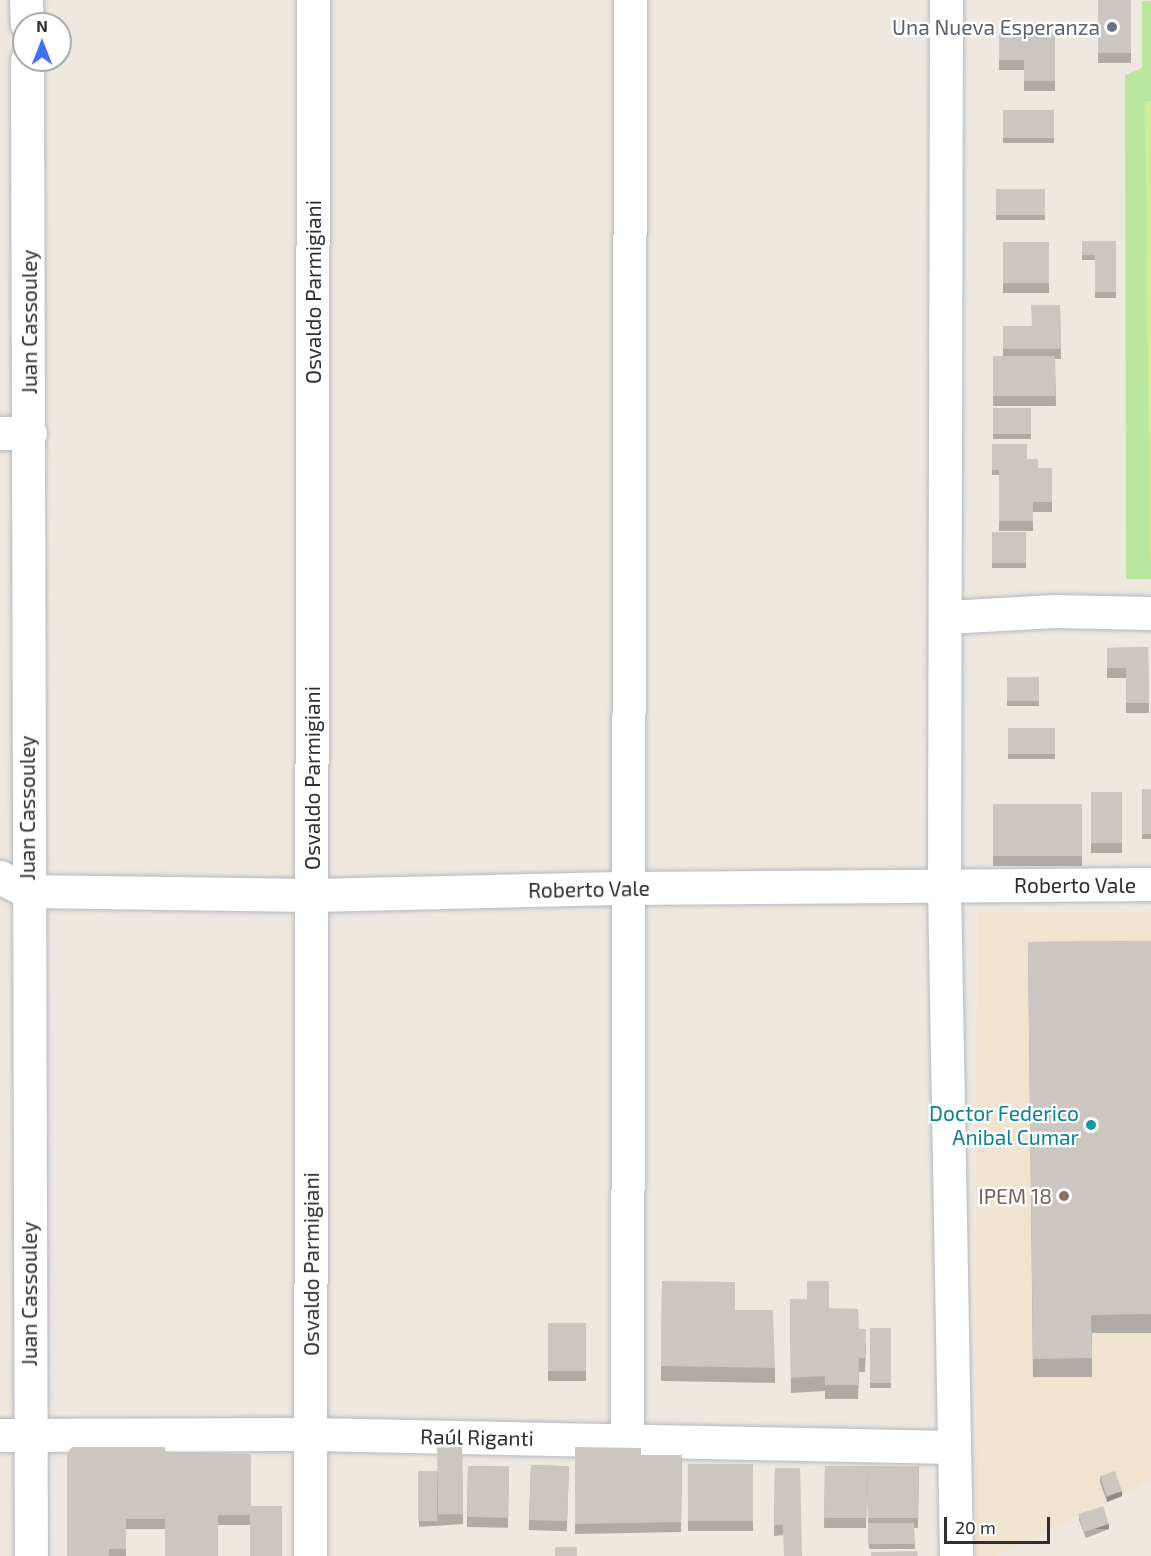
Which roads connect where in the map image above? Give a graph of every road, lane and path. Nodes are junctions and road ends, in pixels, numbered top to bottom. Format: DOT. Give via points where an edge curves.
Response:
graph roads {
  1 [pos="313,0"];
  2 [pos="630,0"];
  3 [pos="946,0"];
  4 [pos="27,72"];
  5 [pos="15,433"];
  6 [pos="1151,613"];
  7 [pos="946,617"];
  8 [pos="13,884"];
  9 [pos="1151,884"];
  10 [pos="944,886"];
  11 [pos="628,888"];
  12 [pos="312,895"];
  13 [pos="311,1434"];
  14 [pos="15,1435"];
  15 [pos="627,1439"];
  16 [pos="953,1447"];
  17 [pos="31,1556"];
  18 [pos="310,1556"];
  19 [pos="956,1556"];
  1 -- 12 [label="street, Osvaldo Parmigiani"];
  2 -- 11 [label="street"];
  3 -- 7 [label="street"];
  4 -- 5 [label="street, Juan Cassouley"];
  5 -- 8 [label="street, Juan Cassouley"];
  6 -- 7 [label="street" via="1055,611"];
  7 -- 10 [label="street"];
  8 -- 12 [label="street, Roberto Vale"];
  8 -- 14 [label="street, Juan Cassouley"];
  9 -- 10 [label="street, Roberto Vale"];
  10 -- 11 [label="street, Roberto Vale"];
  10 -- 16 [label="street"];
  11 -- 12 [label="street, Roberto Vale"];
  11 -- 15 [label="street"];
  12 -- 13 [label="street, Osvaldo Parmigiani"];
  13 -- 14 [label="street, Raúl Riganti"];
  13 -- 15 [label="street, Raúl Riganti"];
  13 -- 18 [label="street, Osvaldo Parmigiani"];
  14 -- 17 [label="street, Juan Cassouley"];
  15 -- 16 [label="street, Raúl Riganti"];
  16 -- 19 [label="street"];
}
